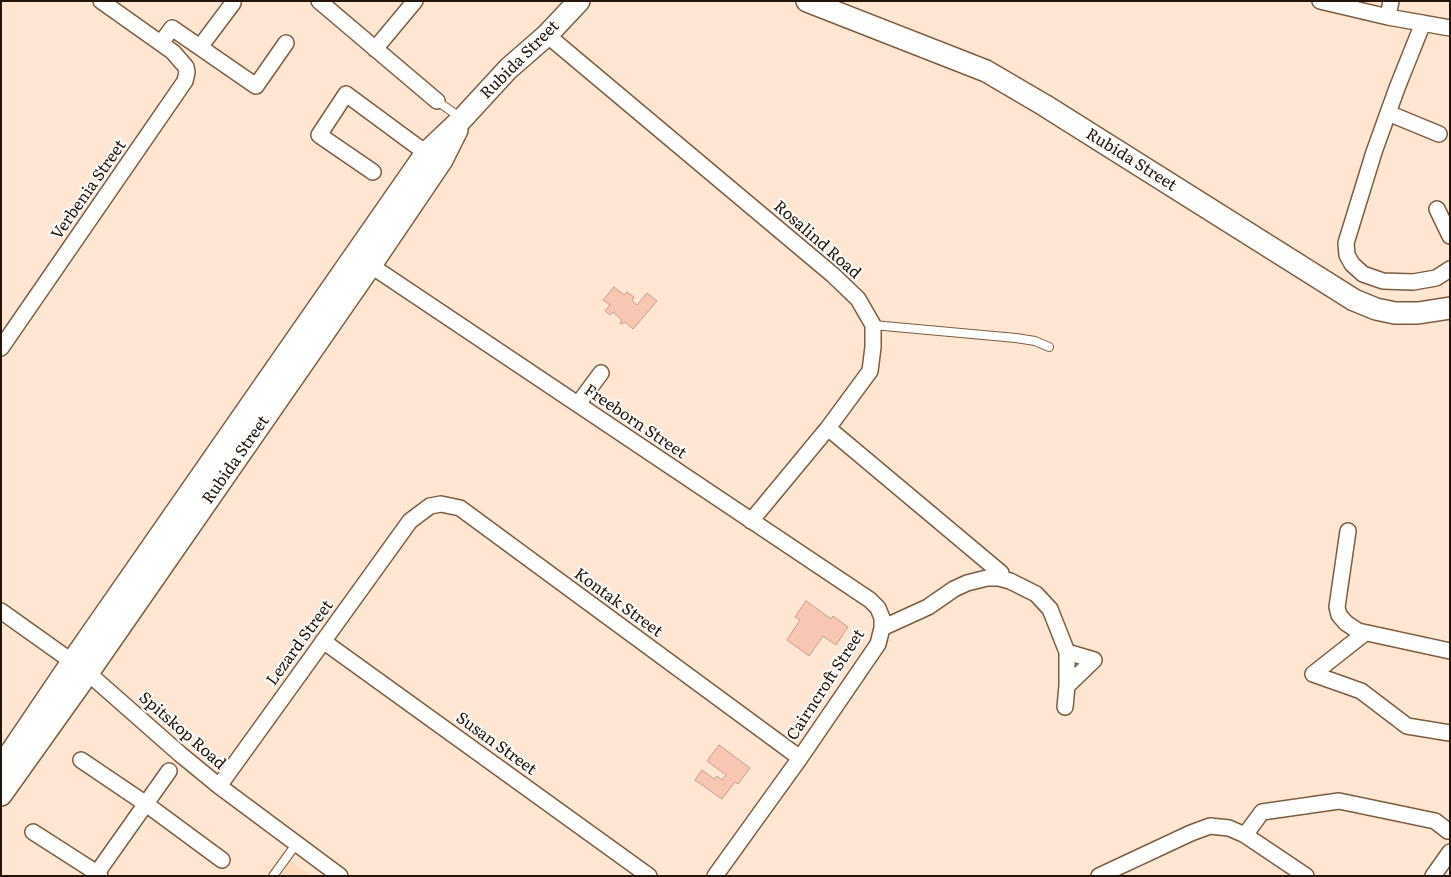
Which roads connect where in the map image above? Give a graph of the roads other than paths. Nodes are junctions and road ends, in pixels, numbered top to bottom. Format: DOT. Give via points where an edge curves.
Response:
graph roads {
  1 [pos="101,1"];
  2 [pos="318,1"];
  3 [pos="415,1"];
  4 [pos="579,1"];
  5 [pos="807,1"];
  6 [pos="1320,1"];
  7 [pos="1391,1"];
  8 [pos="233,3"];
  9 [pos="1388,17"];
  10 [pos="1423,23"];
  11 [pos="1450,28"];
  12 [pos="547,36"];
  13 [pos="286,43"];
  14 [pos="167,47"];
  15 [pos="200,47"];
  16 [pos="375,49"];
  17 [pos="437,101"];
  18 [pos="1388,113"];
  19 [pos="462,119"];
  20 [pos="1439,134"];
  21 [pos="426,153"];
  22 [pos="373,172"];
  23 [pos="1437,209"];
  24 [pos="1450,236"];
  25 [pos="363,260"];
  26 [pos="1450,269"];
  27 [pos="1450,298"];
  28 [pos="1450,308"];
  29 [pos="1418,313"];
  30 [pos="873,325"];
  31 [pos="1049,347"];
  32 [pos="1,348"];
  33 [pos="601,373"];
  34 [pos="578,404"];
  35 [pos="828,428"];
  36 [pos="410,521"];
  37 [pos="751,521"];
  38 [pos="1348,531"];
  39 [pos="1001,572"];
  40 [pos="1,612"];
  41 [pos="882,628"];
  42 [pos="1365,633"];
  43 [pos="322,641"];
  44 [pos="1450,650"];
  45 [pos="1067,652"];
  46 [pos="80,668"];
  47 [pos="1067,686"];
  48 [pos="1065,707"];
  49 [pos="1450,733"];
  50 [pos="800,758"];
  51 [pos="81,760"];
  52 [pos="175,763"];
  53 [pos="1,767"];
  54 [pos="219,786"];
  55 [pos="1,796"];
  56 [pos="146,804"];
  57 [pos="1448,831"];
  58 [pos="33,832"];
  59 [pos="1245,835"];
  60 [pos="297,843"];
  61 [pos="1450,852"];
  62 [pos="222,860"];
  63 [pos="99,874"];
  64 [pos="273,876"];
  65 [pos="340,876"];
  66 [pos="649,876"];
  67 [pos="715,876"];
  68 [pos="1099,876"];
  69 [pos="1306,876"];
  70 [pos="1433,876"];
  1 -- 14 [label="street"];
  2 -- 16 [label="street"];
  3 -- 16 [label="street"];
  4 -- 12 [label="street, Rubida Street"];
  5 -- 29 [label="street, Rubida Street" via="986,71 1354,300 1385,311"];
  6 -- 9 [label="street"];
  7 -- 9 [label="street"];
  8 -- 15 [label="street"];
  9 -- 10 [label="street"];
  10 -- 11 [label="street"];
  10 -- 18 [label="street"];
  12 -- 19 [label="street, Rubida Street" via="508,69"];
  12 -- 30 [label="street, Rosalind Road" via="833,275 858,299"];
  13 -- 15 [label="street" via="256,86"];
  14 -- 15 [label="street" via="172,28"];
  14 -- 32 [label="street, Verbenia Street" via="186,67 185,81"];
  16 -- 17 [label="street"];
  17 -- 19 [label="lane"];
  18 -- 20 [label="street"];
  18 -- 26 [label="street" via="1346,243 1347,256 1363,274 1383,281 1413,282 1436,278"];
  19 -- 21 [label="street, Rubida Street"];
  19 -- 25 [label="street, Rubida Street" via="442,160"];
  21 -- 22 [label="street" via="346,94 319,135"];
  21 -- 25 [label="street, Rubida Street"];
  23 -- 24 [label="street"];
  25 -- 34 [label="street, Freeborn Street"];
  25 -- 46 [label="street, Rubida Street"];
  27 -- 29 [label="street"];
  28 -- 29 [label="street, Rubida Street"];
  30 -- 31 [label="lane" via="1016,338"];
  30 -- 35 [label="street" via="870,371"];
  33 -- 34 [label="street"];
  34 -- 37 [label="street, Freeborn Street"];
  35 -- 37 [label="street"];
  35 -- 39 [label="street"];
  36 -- 43 [label="street, Lezard Street"];
  36 -- 50 [label="street, Kontak Street" via="430,506 441,504 460,508"];
  37 -- 41 [label="street, Freeborn Street" via="870,600 878,608"];
  38 -- 42 [label="street" via="1337,606 1346,623"];
  40 -- 46 [label="street, Spitskop Road"];
  41 -- 45 [label="street, Cairncroft Street" via="928,607 967,583 1000,578 1036,594 1050,609"];
  41 -- 50 [label="street, Cairncroft Street" via="878,644"];
  42 -- 44 [label="street"];
  42 -- 49 [label="street" via="1313,674 1361,691 1407,726"];
  43 -- 54 [label="street, Lezard Street"];
  43 -- 66 [label="street, Susan Street"];
  45 -- 47 [label="street, Cairncroft Street"];
  45 -- 47 [label="street" via="1094,660"];
  46 -- 52 [label="street, Spitskop Road"];
  46 -- 53 [label="street, Rubida Street"];
  46 -- 55 [label="street, Rubida Street"];
  47 -- 48 [label="street, Cairncroft Street"];
  50 -- 67 [label="street, Cairncroft Street"];
  51 -- 56 [label="street"];
  52 -- 54 [label="street, Spitskop Road"];
  52 -- 56 [label="street"];
  54 -- 60 [label="street, Spitskop Road"];
  56 -- 62 [label="street"];
  56 -- 63 [label="street"];
  57 -- 59 [label="street" via="1435,821 1339,801 1262,812"];
  58 -- 63 [label="street"];
  59 -- 68 [label="street" via="1229,828 1210,826"];
  59 -- 69 [label="street"];
  60 -- 64 [label="lane"];
  60 -- 65 [label="street, Spitskop Road"];
  61 -- 70 [label="street"];
}
